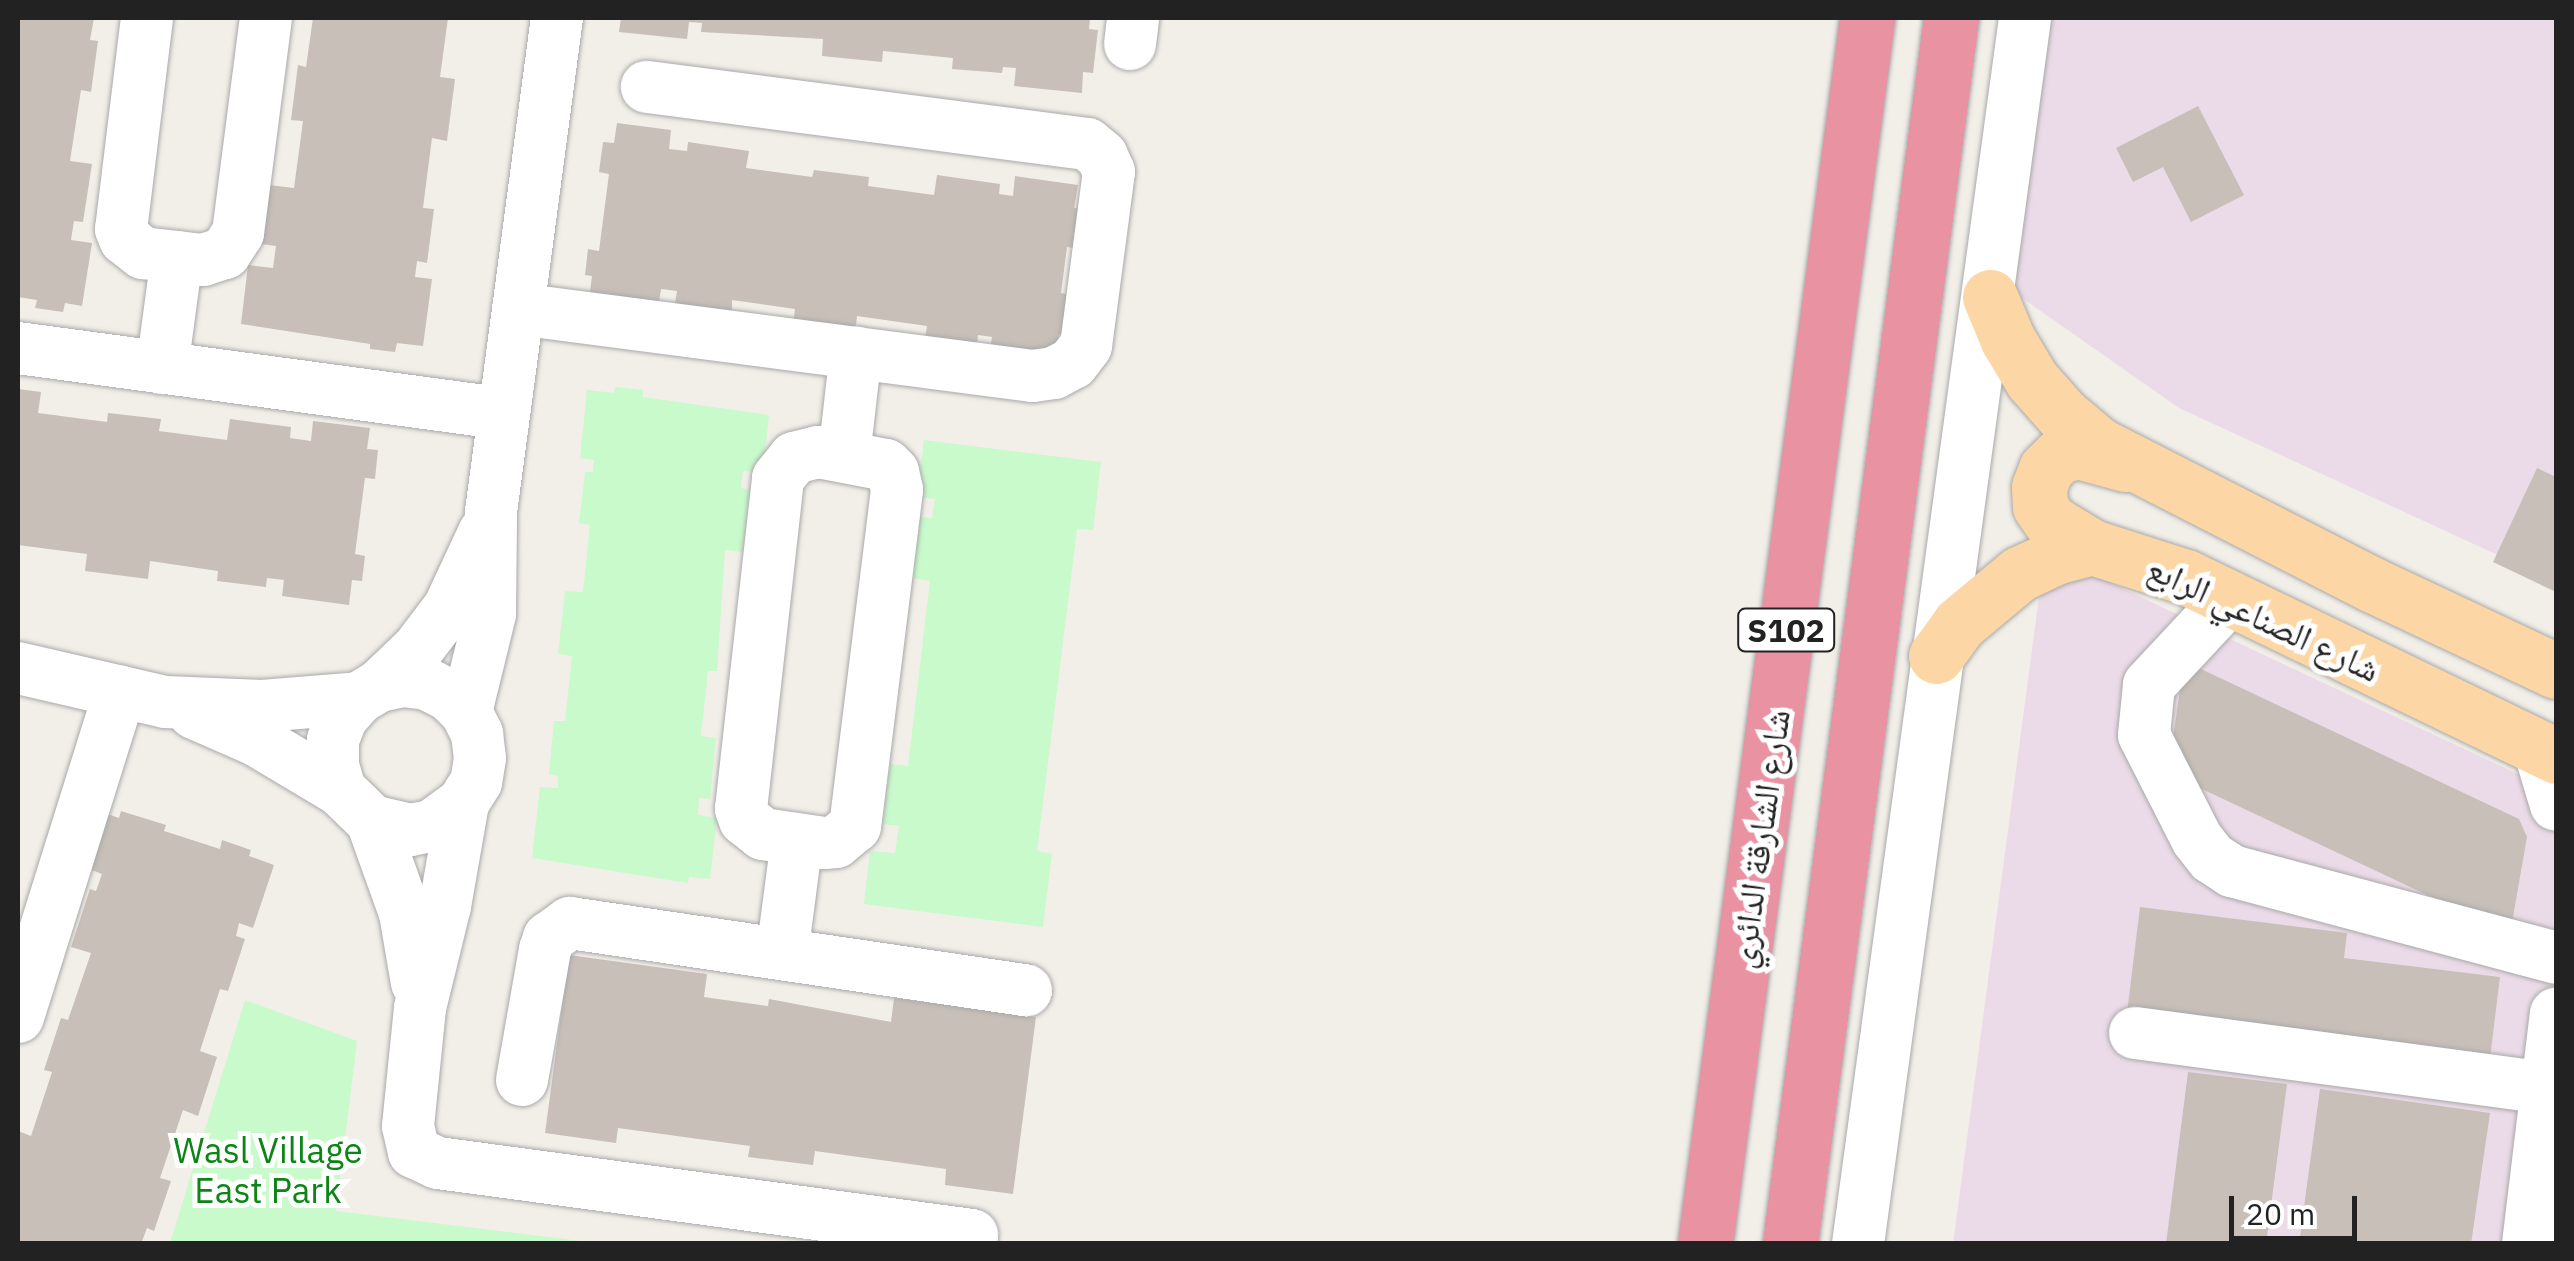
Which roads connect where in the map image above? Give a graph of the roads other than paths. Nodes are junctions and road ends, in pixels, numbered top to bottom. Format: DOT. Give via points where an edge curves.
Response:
graph roads {
  1 [pos="147,18"];
  2 [pos="266,18"];
  3 [pos="557,18"];
  4 [pos="1867,18"];
  5 [pos="1951,18"];
  6 [pos="2025,18"];
  7 [pos="646,87"];
  8 [pos="176,256"];
  9 [pos="1990,297"];
  10 [pos="518,310"];
  11 [pos="18,348"];
  12 [pos="856,353"];
  13 [pos="162,368"];
  14 [pos="504,414"];
  15 [pos="844,456"];
  16 [pos="2138,468"];
  17 [pos="491,512"];
  18 [pos="2092,547"];
  19 [pos="2230,598"];
  20 [pos="1936,656"];
  21 [pos="18,668"];
  22 [pos="2556,671"];
  23 [pos="369,692"];
  24 [pos="142,697"];
  25 [pos="466,712"];
  26 [pos="2548,752"];
  27 [pos="464,803"];
  28 [pos="2556,805"];
  29 [pos="356,806"];
  30 [pos="797,840"];
  31 [pos="782,954"];
  32 [pos="2556,958"];
  33 [pos="1026,990"];
  34 [pos="420,1008"];
  35 [pos="2556,1014"];
  36 [pos="18,1016"];
  37 [pos="2136,1032"];
  38 [pos="522,1080"];
  39 [pos="2547,1088"];
  40 [pos="972,1235"];
  41 [pos="1705,1244"];
  42 [pos="1790,1244"];
  43 [pos="1858,1244"];
  44 [pos="2528,1244"];
  1 -- 8 [label="street" via="122,229 143,253"];
  2 -- 8 [label="street" via="233,244 214,259"];
  3 -- 10 [label="street"];
  4 -- 41 [label="highway, شارع الشارقة الدائري / S102"];
  5 -- 42 [label="highway, S102"];
  6 -- 9 [label="street"];
  7 -- 12 [label="street" via="1069,140 1102,156 1109,191 1091,326 1073,363 1033,376"];
  8 -- 13 [label="street"];
  9 -- 16 [label="main road" via="2032,380 2075,425"];
  9 -- 20 [label="street"];
  10 -- 12 [label="street"];
  10 -- 14 [label="street"];
  11 -- 13 [label="street"];
  12 -- 15 [label="street"];
  13 -- 14 [label="street"];
  14 -- 17 [label="street"];
  15 -- 30 [label="street" via="886,465 898,490 855,826 836,842"];
  15 -- 30 [label="street" via="806,453 778,478 741,809 753,828"];
  16 -- 18 [label="main road, شارع الصناعي الرابع" via="2078,452 2059,456 2046,469 2040,506 2050,522"];
  16 -- 22 [label="main road"];
  17 -- 23 [label="street" via="448,608 416,650"];
  17 -- 25 [label="street" via="490,614"];
  18 -- 19 [label="main road, شارع الصناعي الرابع"];
  18 -- 20 [label="main road" via="2019,574 1959,624"];
  19 -- 26 [label="main road, شارع الصناعي الرابع"];
  19 -- 32 [label="street" via="2149,685 2144,734 2212,858 2232,871"];
  20 -- 43 [label="street"];
  21 -- 24 [label="street"];
  23 -- 24 [label="street" via="262,706"];
  23 -- 25 [label="street" via="403,681 427,684"];
  23 -- 29 [label="street" via="342,718 333,740 333,766"];
  24 -- 29 [label="street" via="256,740"];
  24 -- 36 [label="street"];
  25 -- 27 [label="street" via="480,758"];
  26 -- 28 [label="street"];
  27 -- 29 [label="street" via="431,826 391,828"];
  27 -- 34 [label="street"];
  29 -- 34 [label="street" via="405,913"];
  30 -- 31 [label="street"];
  31 -- 33 [label="street"];
  31 -- 38 [label="street" via="582,924 558,928 546,950"];
  34 -- 40 [label="street" via="408,1140 425,1161"];
  35 -- 39 [label="street"];
  37 -- 39 [label="street"];
  39 -- 44 [label="street"];
}
